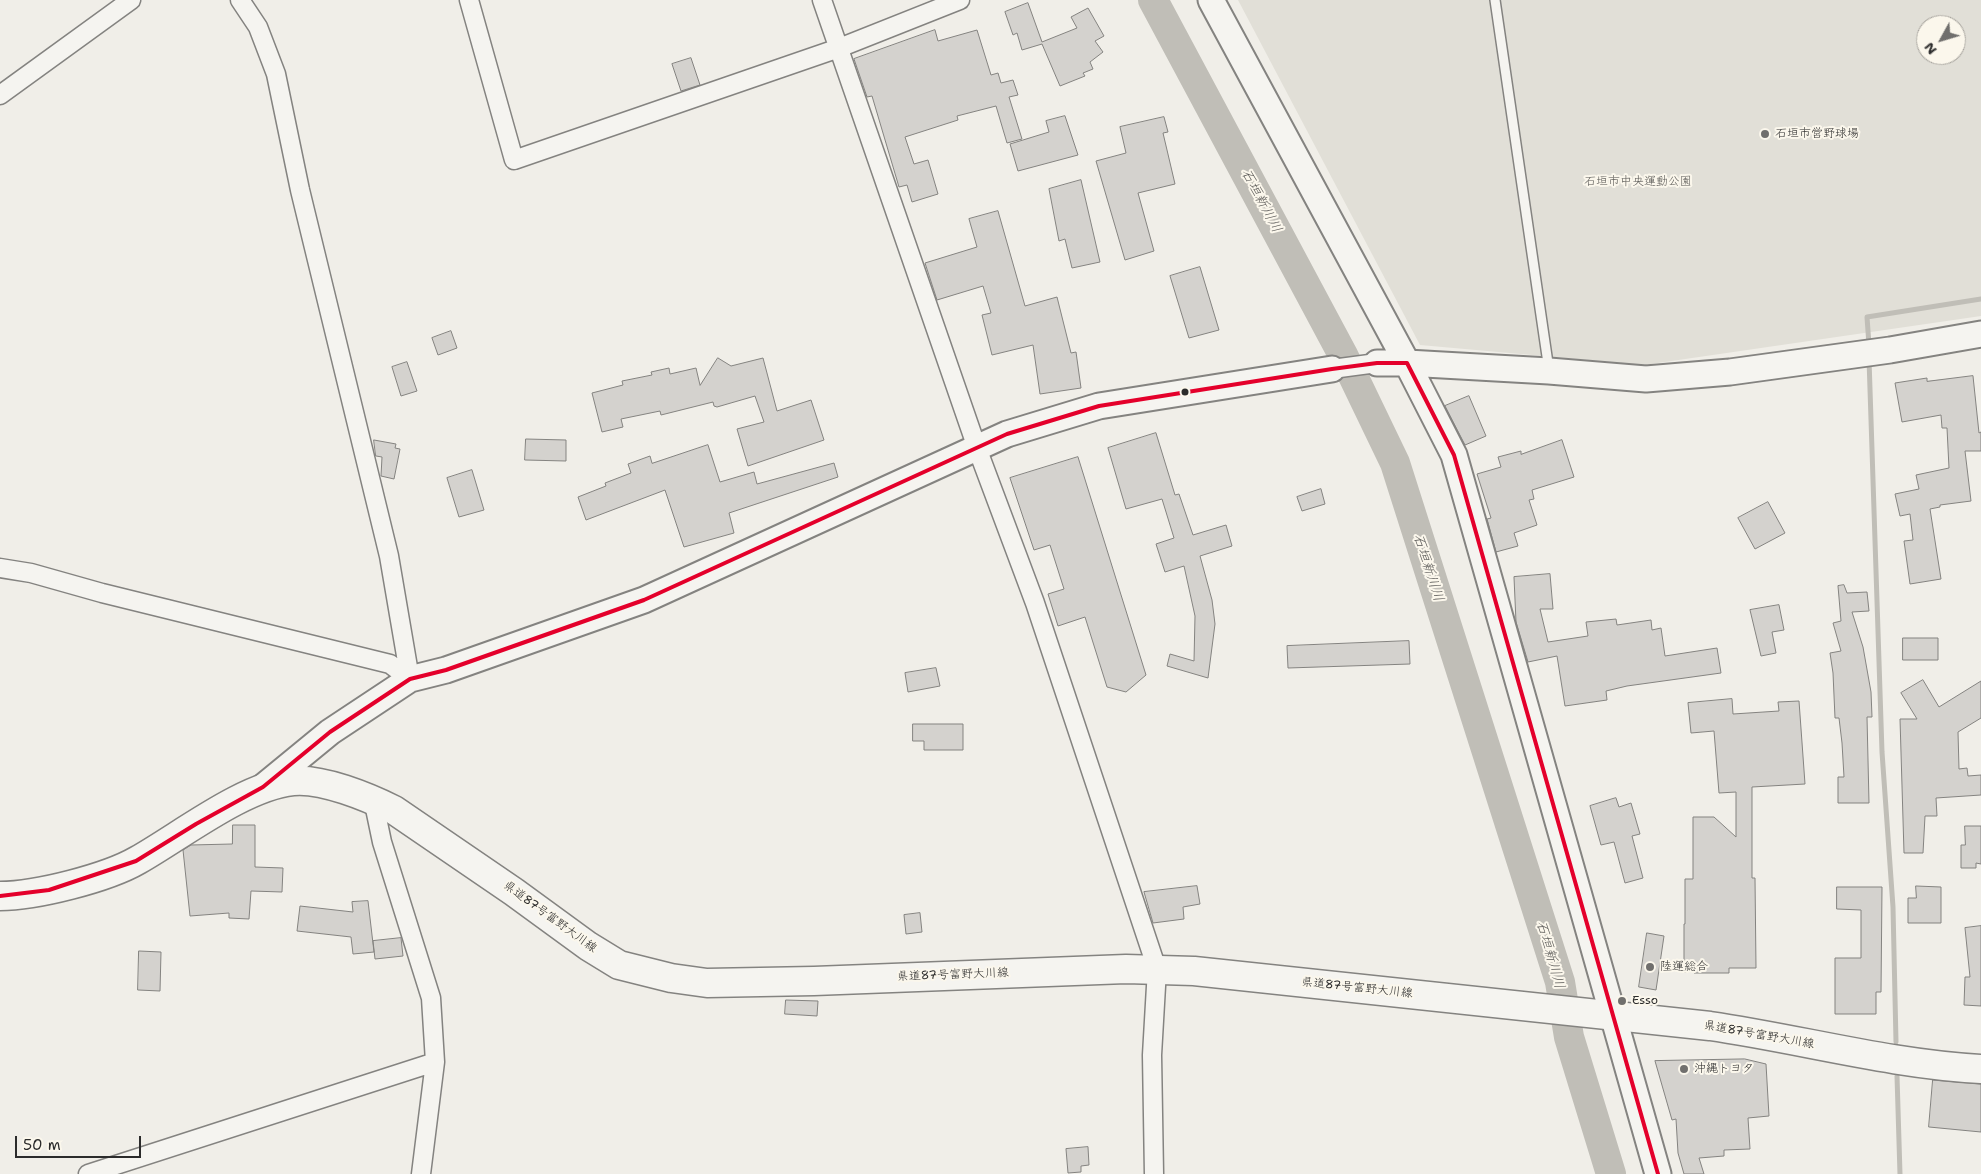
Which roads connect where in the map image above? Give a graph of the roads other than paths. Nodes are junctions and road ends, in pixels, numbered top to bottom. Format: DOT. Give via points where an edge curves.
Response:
graph roads {
  1 [pos="132,0"];
  2 [pos="240,0"];
  3 [pos="469,0"];
  4 [pos="822,0"];
  5 [pos="960,0"];
  6 [pos="1211,0"];
  7 [pos="1495,0"];
  8 [pos="839,48"];
  9 [pos="0,95"];
  10 [pos="1981,334"];
  11 [pos="1377,363"];
  12 [pos="1407,363"];
  13 [pos="1332,369"];
  14 [pos="1549,371"];
  15 [pos="977,448"];
  16 [pos="0,568"];
  17 [pos="410,679"];
  18 [pos="263,787"];
  19 [pos="373,799"];
  20 [pos="0,896"];
  21 [pos="1157,970"];
  22 [pos="1600,1013"];
  23 [pos="435,1062"];
  24 [pos="1981,1069"];
  25 [pos="88,1174"];
  26 [pos="421,1174"];
  27 [pos="1154,1174"];
  28 [pos="1658,1174"];
  1 -- 9 [label="street"];
  2 -- 17 [label="street" via="258,27 276,74 300,190 389,556"];
  3 -- 8 [label="street" via="514,160"];
  4 -- 8 [label="street"];
  5 -- 8 [label="street"];
  6 -- 12 [label="street"];
  7 -- 14 [label="lane"];
  8 -- 15 [label="street"];
  10 -- 14 [label="street" via="1730,372 1646,379"];
  11 -- 12 [label="street"];
  11 -- 13 [label="street"];
  12 -- 14 [label="street"];
  12 -- 22 [label="street" via="1454,455"];
  13 -- 15 [label="street" via="1099,406 1007,434"];
  15 -- 17 [label="street" via="644,600 446,670"];
  15 -- 21 [label="street" via="1035,603"];
  16 -- 17 [label="street" via="31,573 390,664"];
  17 -- 18 [label="street" via="330,732"];
  18 -- 19 [label="main road, 県道87号富野大川線" via="294,781 318,783"];
  18 -- 20 [label="main road, 県道87号富野大川線" via="136,861 49,890"];
  19 -- 21 [label="main road, 県道87号富野大川線" via="437,838 588,946 619,965 645,973 707,983 1126,968"];
  19 -- 23 [label="street" via="382,842 431,998"];
  21 -- 22 [label="main road, 県道87号富野大川線" via="1194,971"];
  21 -- 27 [label="street" via="1152,1055"];
  22 -- 24 [label="main road, 県道87号富野大川線" via="1766,1034 1939,1067"];
  22 -- 28 [label="street"];
  23 -- 25 [label="street"];
  23 -- 26 [label="street"];
}
